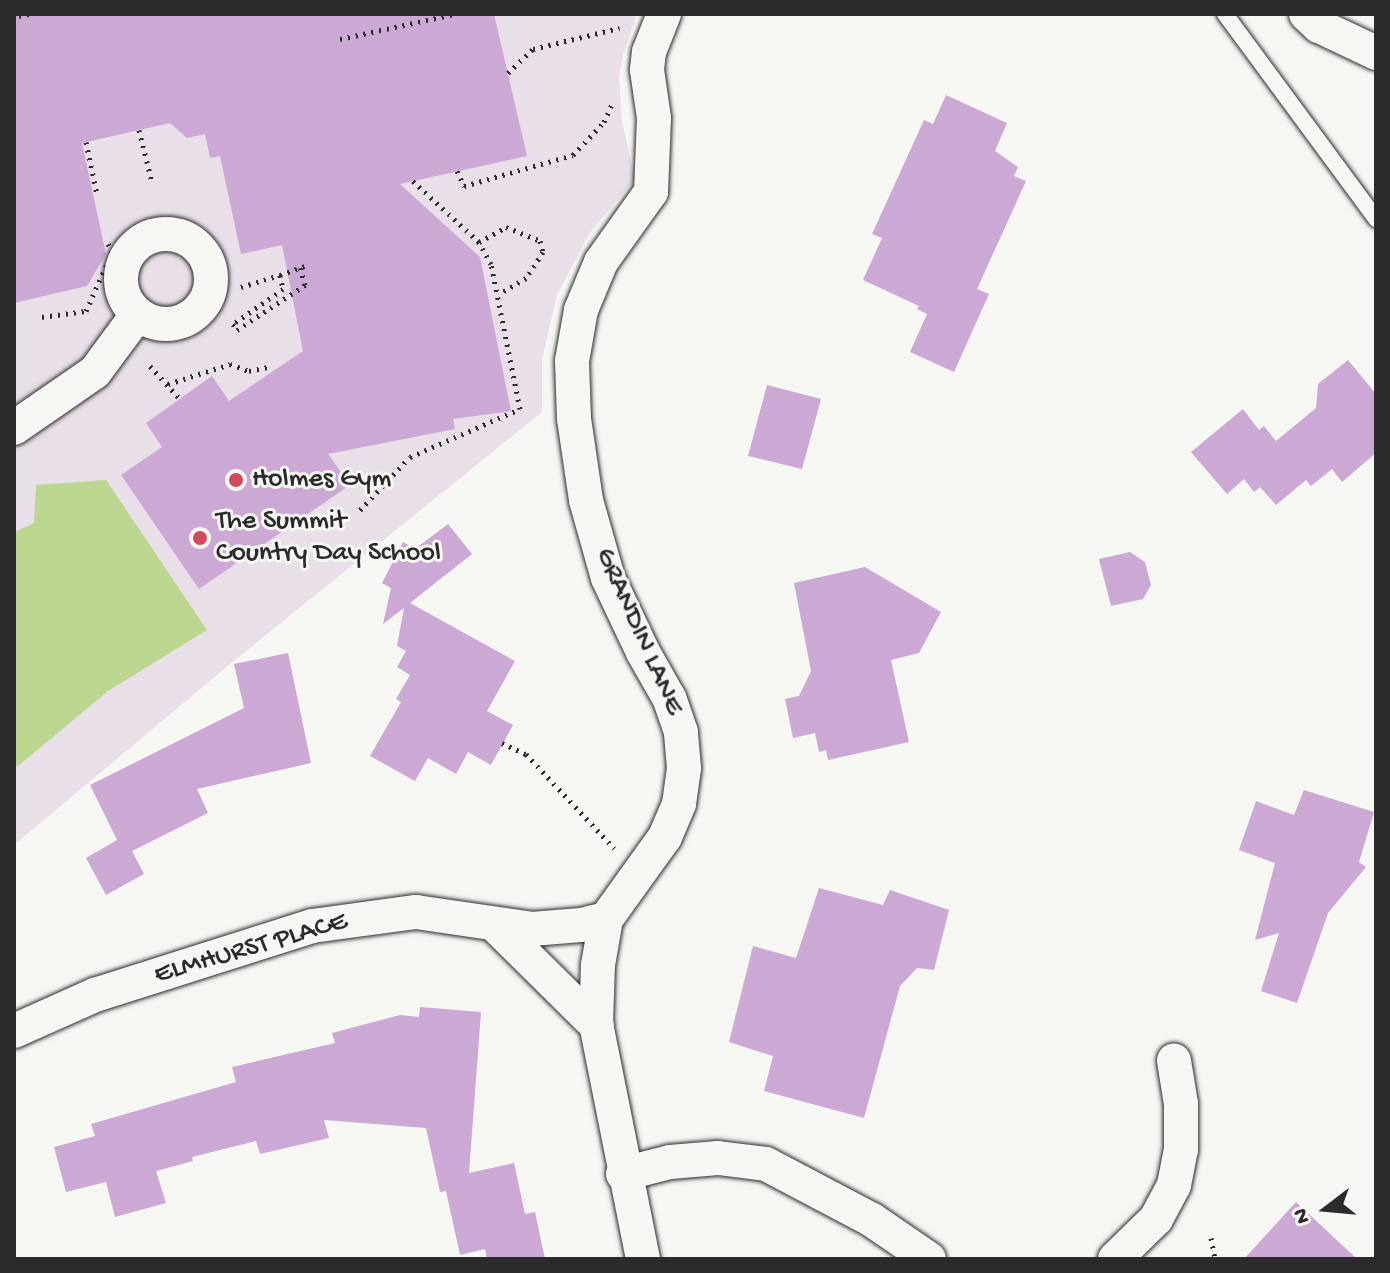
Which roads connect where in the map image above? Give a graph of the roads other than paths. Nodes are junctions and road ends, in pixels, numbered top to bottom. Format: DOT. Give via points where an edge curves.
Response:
graph roads {
  1 [pos="664,14"];
  2 [pos="1225,14"];
  3 [pos="1306,14"];
  4 [pos="1376,53"];
  5 [pos="1376,219"];
  6 [pos="137,315"];
  7 [pos="14,428"];
  8 [pos="606,919"];
  9 [pos="496,926"];
  10 [pos="597,1026"];
  11 [pos="14,1031"];
  12 [pos="1174,1061"];
  13 [pos="623,1174"];
  14 [pos="643,1259"];
  15 [pos="929,1259"];
  16 [pos="1115,1259"];
  1 -- 8 [label="street, GRANDIN LANE" via="647,70 654,118 651,192 601,262 581,310 572,361 586,500 608,578 669,698 681,732 684,768 679,804 665,837"];
  2 -- 5 [label="lane"];
  3 -- 4 [label="street" via="1319,26"];
  6 -- 7 [label="street" via="95,372"];
  8 -- 9 [label="street, ELMHURST PLACE" via="532,929"];
  8 -- 10 [label="street" via="598,965"];
  9 -- 10 [label="street"];
  9 -- 11 [label="street, ELMHURST PLACE" via="416,912 312,926 95,995"];
  10 -- 13 [label="street"];
  12 -- 16 [label="street" via="1181,1150 1174,1185 1156,1219"];
  13 -- 14 [label="street"];
  13 -- 15 [label="street" via="670,1162 718,1158 766,1164 872,1220"];
}
